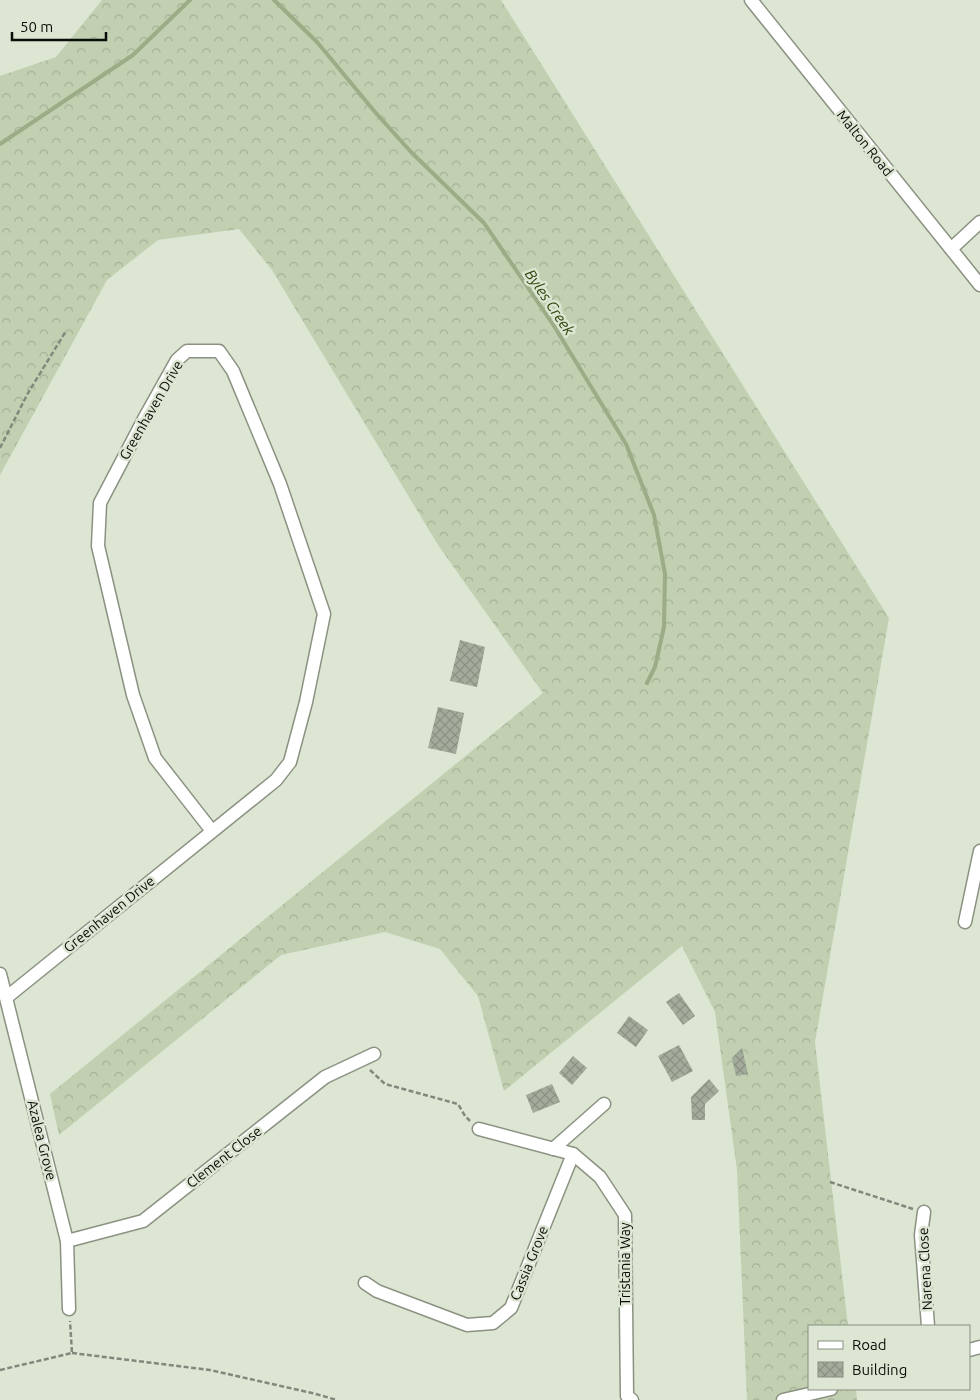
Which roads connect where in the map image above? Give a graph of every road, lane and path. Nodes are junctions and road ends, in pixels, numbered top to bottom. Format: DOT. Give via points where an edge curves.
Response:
graph roads {
  1 [pos="751,0"];
  2 [pos="980,222"];
  3 [pos="950,249"];
  4 [pos="980,286"];
  5 [pos="66,331"];
  6 [pos="0,448"];
  7 [pos="212,831"];
  8 [pos="980,850"];
  9 [pos="965,922"];
  10 [pos="0,974"];
  11 [pos="6,997"];
  12 [pos="374,1054"];
  13 [pos="360,1061"];
  14 [pos="604,1104"];
  15 [pos="478,1129"];
  16 [pos="553,1149"];
  17 [pos="573,1154"];
  18 [pos="830,1182"];
  19 [pos="924,1212"];
  20 [pos="67,1241"];
  21 [pos="365,1284"];
  22 [pos="69,1309"];
  23 [pos="928,1325"];
  24 [pos="72,1353"];
  25 [pos="0,1370"];
  26 [pos="827,1390"];
  27 [pos="337,1400"];
  28 [pos="632,1400"];
  29 [pos="783,1400"];
  1 -- 3 [label="street, Malton Road"];
  2 -- 3 [label="street"];
  3 -- 4 [label="street, Malton Road"];
  5 -- 6 [label="path" via="28,393"];
  7 -- 7 [label="street, Greenhaven Drive" via="276,780 290,762 324,614 280,484 233,371 219,351 187,351 177,360 100,503 98,546 133,695 155,758"];
  7 -- 11 [label="street, Greenhaven Drive"];
  8 -- 9 [label="street"];
  10 -- 11 [label="street, Azalea Grove"];
  11 -- 20 [label="street, Azalea Grove"];
  12 -- 13 [label="street, Clement Close"];
  13 -- 15 [label="path" via="385,1084 458,1104 464,1116"];
  13 -- 20 [label="street, Clement Close" via="325,1077 143,1221"];
  14 -- 16 [label="street"];
  15 -- 16 [label="street, Tristania Way"];
  16 -- 17 [label="street, Tristania Way"];
  17 -- 21 [label="street, Cassia Grove" via="511,1308 493,1322 467,1325"];
  17 -- 28 [label="street, Tristania Way" via="600,1177 625,1215 627,1396"];
  18 -- 19 [label="path"];
  19 -- 23 [label="street, Narena Close" via="920,1235"];
  20 -- 22 [label="street, Azalea Grove"];
  22 -- 24 [label="path"];
  24 -- 25 [label="path"];
  24 -- 27 [label="path" via="210,1370"];
  26 -- 29 [label="street"];
}
